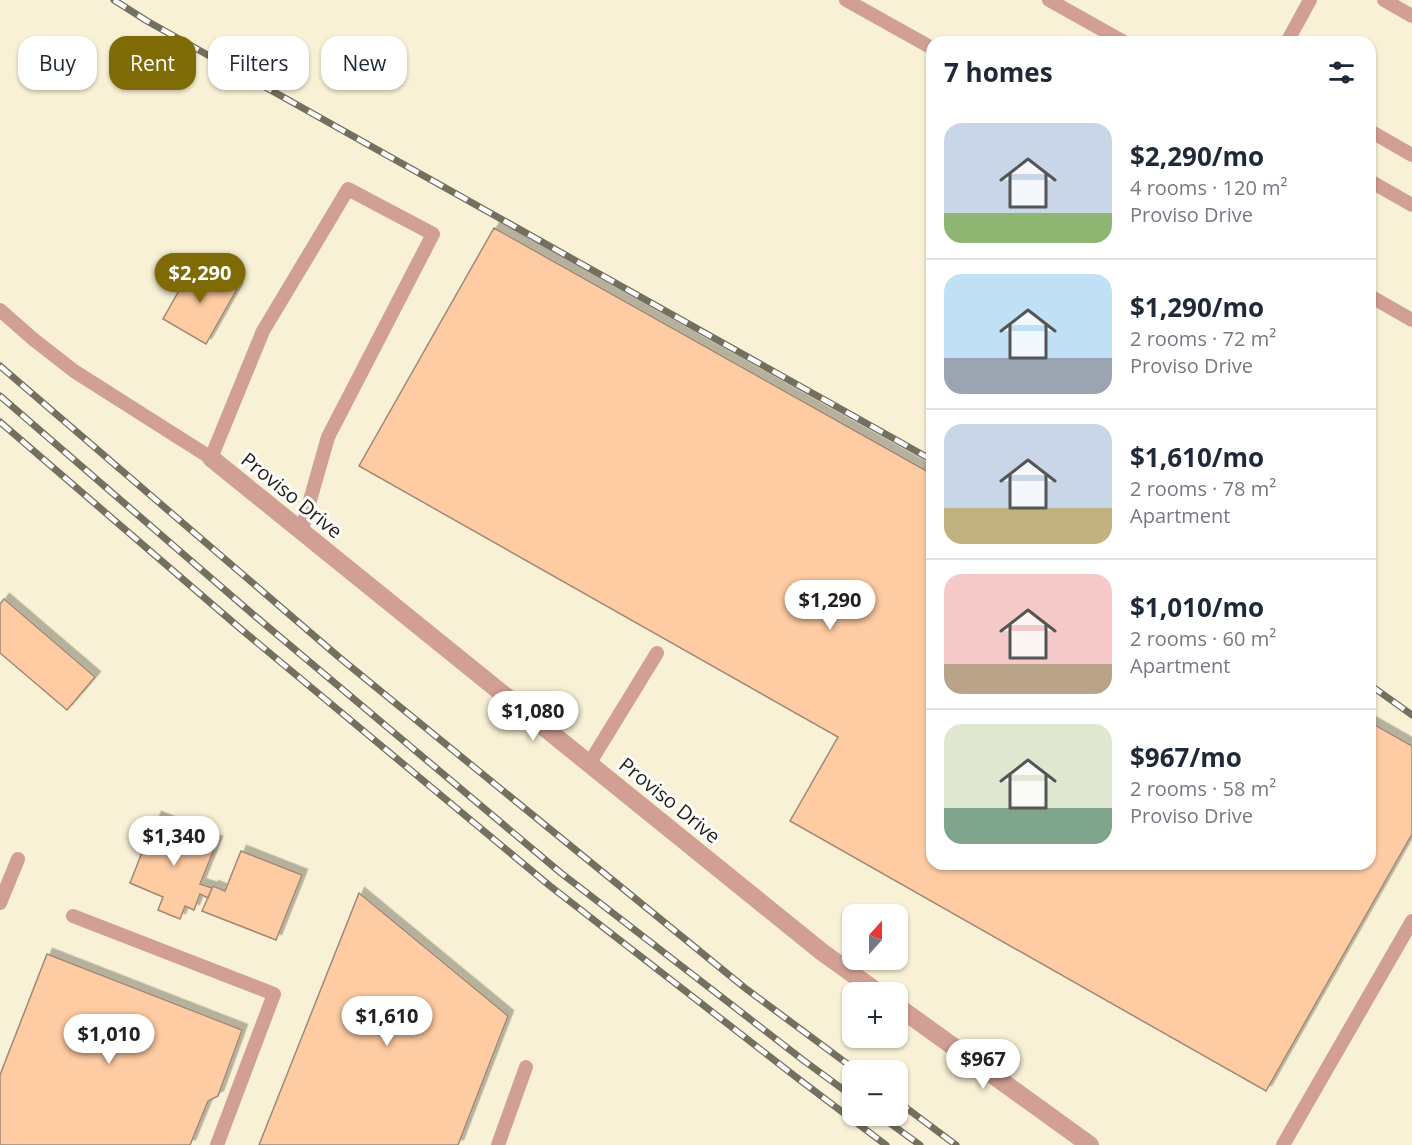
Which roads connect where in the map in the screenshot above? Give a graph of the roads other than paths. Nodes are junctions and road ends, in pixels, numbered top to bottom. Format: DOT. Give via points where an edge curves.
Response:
graph roads {
  1 [pos="846,0"];
  2 [pos="1049,0"];
  3 [pos="1310,0"];
  4 [pos="1384,0"];
  5 [pos="1412,16"];
  6 [pos="1113,36"];
  7 [pos="1290,36"];
  8 [pos="926,45"];
  9 [pos="1376,134"];
  10 [pos="1412,155"];
  11 [pos="1376,184"];
  12 [pos="1412,205"];
  13 [pos="1376,299"];
  14 [pos="0,310"];
  15 [pos="1412,320"];
  16 [pos="211,458"];
  17 [pos="301,532"];
  18 [pos="657,653"];
  19 [pos="589,764"];
  20 [pos="18,859"];
  21 [pos="0,903"];
  22 [pos="73,916"];
  23 [pos="1412,921"];
  24 [pos="864,982"];
  25 [pos="908,1014"];
  26 [pos="526,1067"];
  27 [pos="217,1145"];
  28 [pos="498,1145"];
  29 [pos="1090,1145"];
  30 [pos="1283,1145"];
  1 -- 8 [label="lane"];
  2 -- 6 [label="lane"];
  3 -- 7 [label="lane"];
  4 -- 5 [label="lane"];
  9 -- 10 [label="lane"];
  11 -- 12 [label="lane"];
  13 -- 15 [label="lane"];
  14 -- 16 [label="lane" via="74,371"];
  16 -- 17 [label="street, Proviso Drive"];
  16 -- 17 [label="lane" via="263,331 348,189 433,234 328,437"];
  17 -- 19 [label="street, Proviso Drive"];
  18 -- 19 [label="lane"];
  19 -- 24 [label="street, Proviso Drive"];
  20 -- 21 [label="lane"];
  22 -- 27 [label="lane" via="274,994"];
  23 -- 30 [label="lane"];
  25 -- 29 [label="street"];
  26 -- 28 [label="lane"];
}
